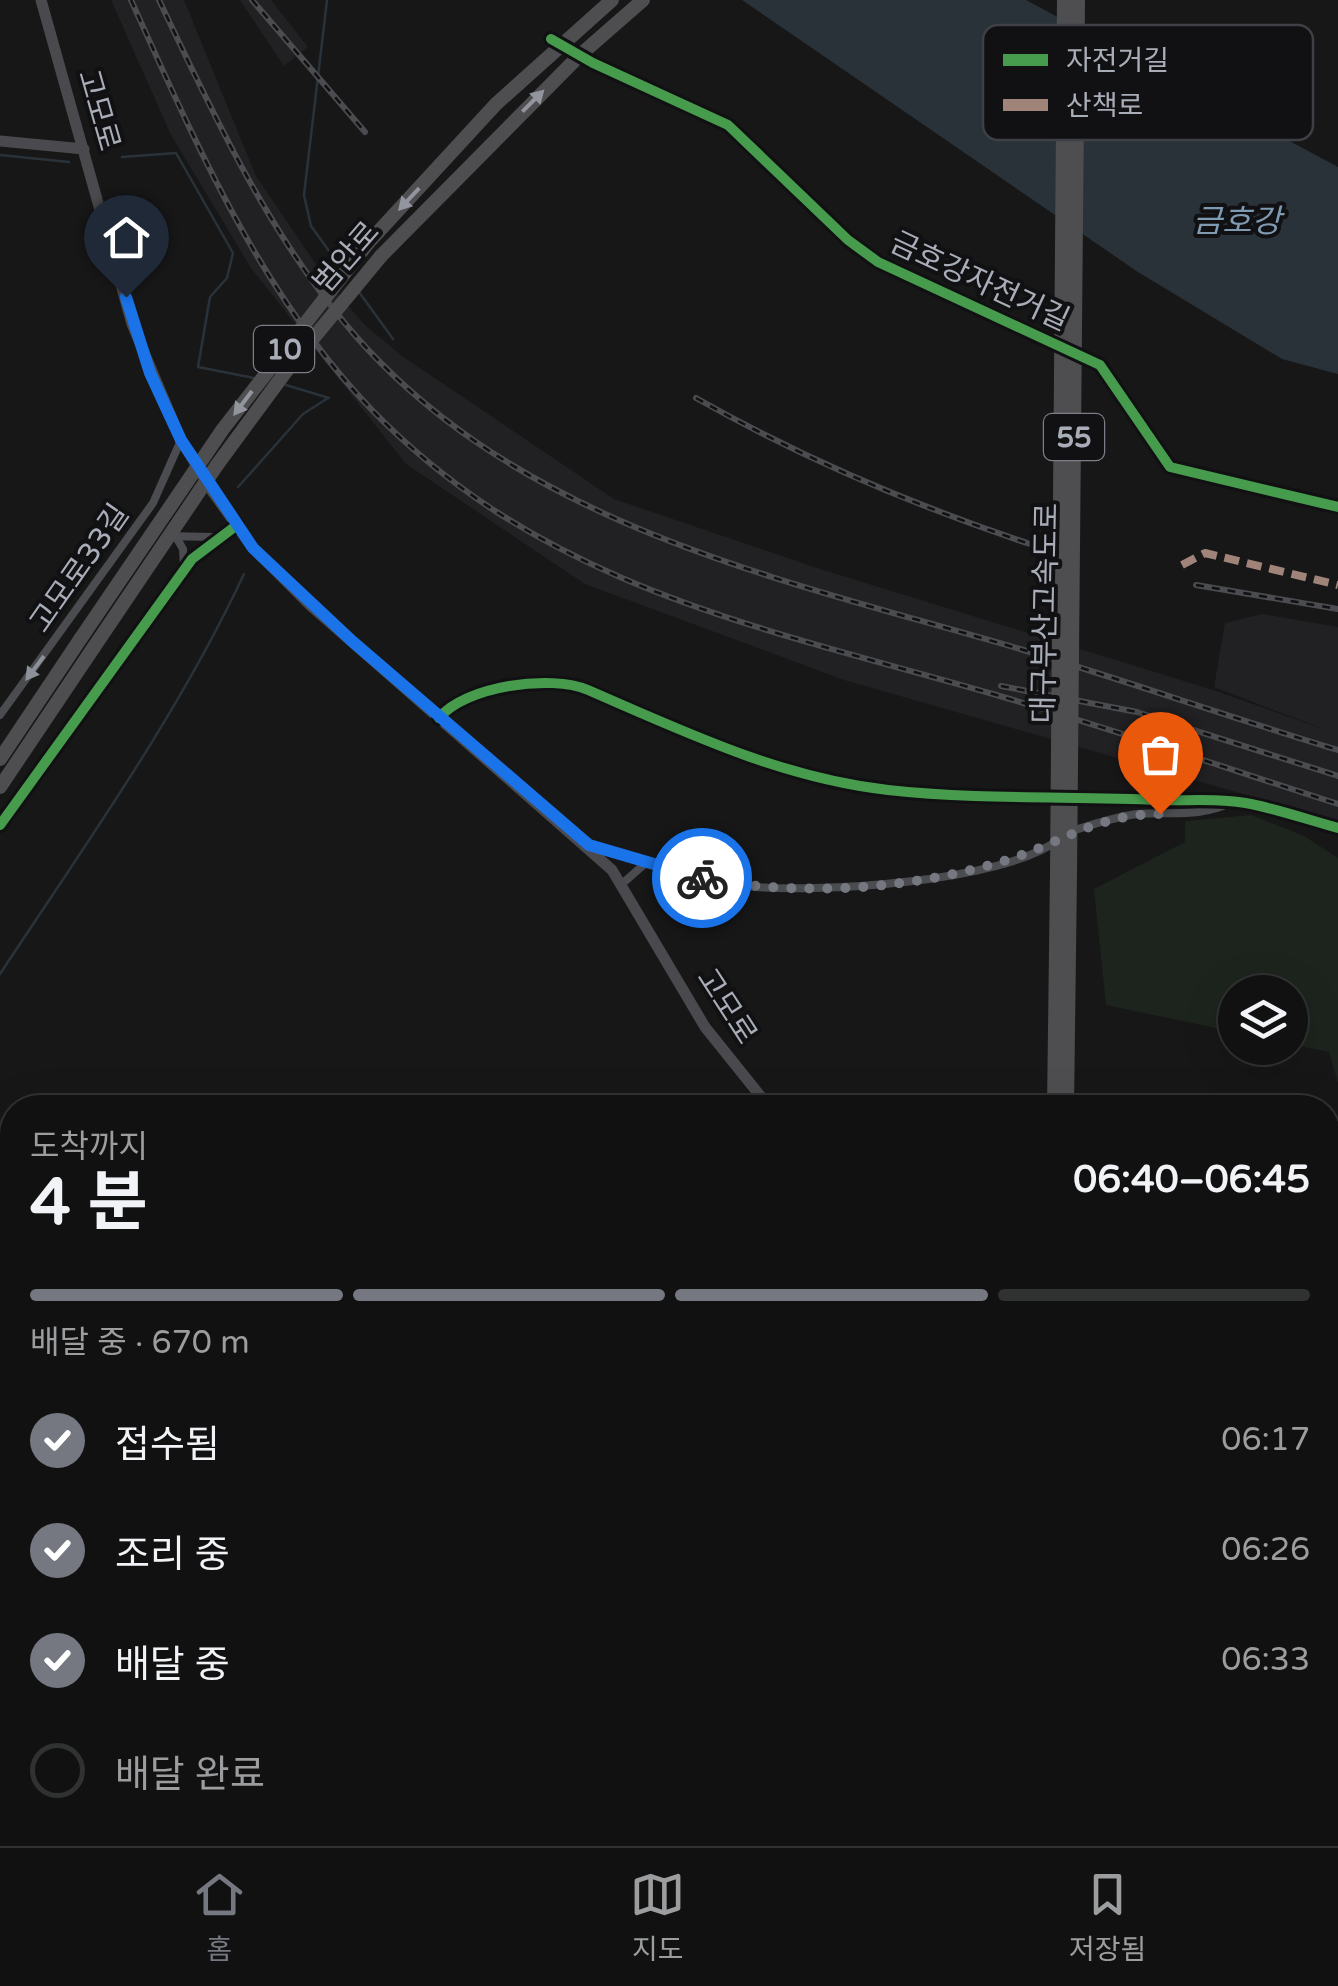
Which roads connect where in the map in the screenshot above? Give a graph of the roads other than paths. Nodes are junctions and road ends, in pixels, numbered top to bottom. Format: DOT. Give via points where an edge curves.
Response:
graph roads {
  1 [pos="42,0"];
  2 [pos="612,0"];
  3 [pos="643,0"];
  4 [pos="1064,0"];
  5 [pos="1078,0"];
  6 [pos="1064,25"];
  7 [pos="1078,25"];
  8 [pos="1064,140"];
  9 [pos="1076,140"];
  10 [pos="0,141"];
  11 [pos="84,150"];
  12 [pos="181,440"];
  13 [pos="237,525"];
  14 [pos="218,536"];
  15 [pos="175,537"];
  16 [pos="128,539"];
  17 [pos="183,570"];
  18 [pos="88,642"];
  19 [pos="0,715"];
  20 [pos="439,718"];
  21 [pos="0,758"];
  22 [pos="0,786"];
  23 [pos="1230,802"];
  24 [pos="0,824"];
  25 [pos="1338,828"];
  26 [pos="589,845"];
  27 [pos="648,861"];
  28 [pos="1063,873"];
  29 [pos="623,883"];
  30 [pos="1061,1070"];
  31 [pos="759,1095"];
  32 [pos="1056,1095"];
  33 [pos="1065,1095"];
  1 -- 11 [label="main road, 고모로"];
  2 -- 18 [label="highway, 범안로 / 10, one-way, bridge" via="496,104 368,243 223,429"];
  18 -- 3 [label="highway, 범안로 / 10, one-way, bridge" via="381,256"];
  4 -- 6 [label="highway, 대구부산고속도로 / 55, bridge"];
  5 -- 7 [label="highway, 대구부산고속도로 / 55, bridge"];
  8 -- 28 [label="highway, 대구부산고속도로 / 55, bridge"];
  9 -- 28 [label="highway, 대구부산고속도로 / 55, bridge"];
  10 -- 11 [label="main road"];
  11 -- 12 [label="main road, 고모로" via="132,324"];
  12 -- 13 [label="main road, 고모로"];
  12 -- 16 [label="street, 고모로33길" via="160,490"];
  13 -- 14 [label="street"];
  13 -- 20 [label="main road, 고모로" via="310,604"];
  14 -- 15 [label="street"];
  14 -- 17 [label="street"];
  15 -- 16 [label="street"];
  15 -- 17 [label="street"];
  16 -- 19 [label="street, 고모로33길, one-way"];
  17 -- 24 [label="street"];
  18 -- 21 [label="highway, 10"];
  18 -- 22 [label="highway, 범안로 / 10"];
  20 -- 23 [label="main road" via="476,694 513,685 580,686 718,748 884,790"];
  20 -- 26 [label="main road, 고모로"];
  23 -- 25 [label="main road"];
  23 -- 27 [label="street" via="1214,810 1137,814 1086,826 1058,843 911,884 746,886"];
  26 -- 27 [label="street"];
  26 -- 29 [label="main road, 고모로"];
  27 -- 29 [label="street"];
  28 -- 30 [label="highway, 대구부산고속도로 / 55"];
  29 -- 31 [label="main road, 고모로" via="704,1027"];
  30 -- 32 [label="highway, 대구부산고속도로 / 55"];
  30 -- 33 [label="highway, 대구부산고속도로 / 55"];
}
